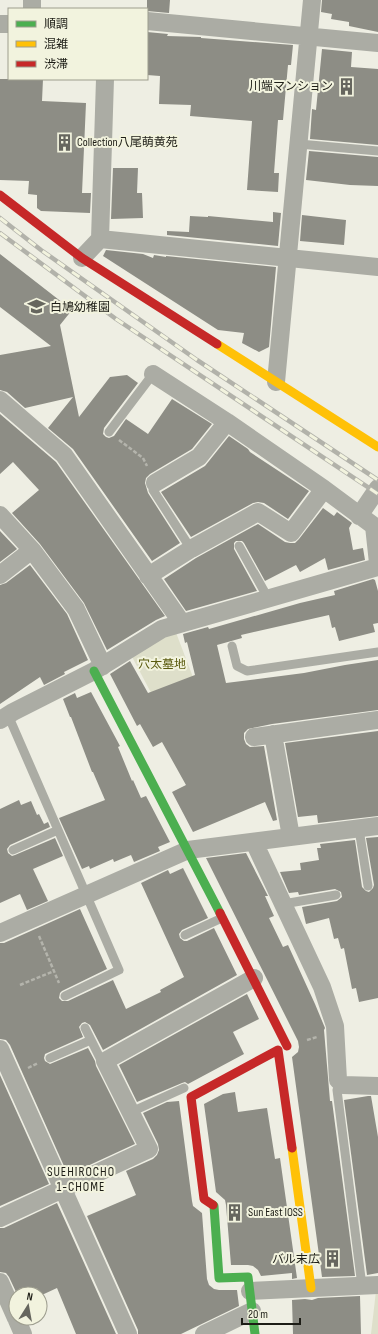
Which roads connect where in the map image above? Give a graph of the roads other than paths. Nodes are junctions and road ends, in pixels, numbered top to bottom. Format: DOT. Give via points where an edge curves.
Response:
graph roads {
  1 [pos="312,0"];
  2 [pos="148,21"];
  3 [pos="309,36"];
  4 [pos="378,43"];
  5 [pos="105,80"];
  6 [pos="299,144"];
  7 [pos="378,151"];
  8 [pos="0,195"];
  9 [pos="100,239"];
  10 [pos="82,258"];
  11 [pos="288,258"];
  12 [pos="378,266"];
  13 [pos="153,374"];
  14 [pos="276,382"];
  15 [pos="0,400"];
  16 [pos="227,422"];
  17 [pos="109,432"];
  18 [pos="378,447"];
  19 [pos="156,482"];
  20 [pos="378,488"];
  21 [pos="324,489"];
  22 [pos="0,515"];
  23 [pos="360,516"];
  24 [pos="376,528"];
  25 [pos="239,546"];
  26 [pos="190,549"];
  27 [pos="32,550"];
  28 [pos="378,563"];
  29 [pos="378,567"];
  30 [pos="0,575"];
  31 [pos="148,576"];
  32 [pos="268,598"];
  33 [pos="182,623"];
  34 [pos="232,646"];
  35 [pos="378,652"];
  36 [pos="99,668"];
  37 [pos="4,717"];
  38 [pos="378,720"];
  39 [pos="273,734"];
  40 [pos="254,737"];
  41 [pos="378,826"];
  42 [pos="360,829"];
  43 [pos="58,830"];
  44 [pos="291,837"];
  45 [pos="254,842"];
  46 [pos="13,850"];
  47 [pos="188,850"];
  48 [pos="368,886"];
  49 [pos="87,895"];
  50 [pos="336,895"];
  51 [pos="283,904"];
  52 [pos="223,918"];
  53 [pos="0,933"];
  54 [pos="185,935"];
  55 [pos="254,978"];
  56 [pos="65,996"];
  57 [pos="85,1028"];
  58 [pos="91,1040"];
  59 [pos="287,1046"];
  60 [pos="0,1049"];
  61 [pos="50,1058"];
  62 [pos="105,1061"];
  63 [pos="340,1082"];
  64 [pos="184,1088"];
  65 [pos="378,1089"];
  66 [pos="130,1112"];
  67 [pos="63,1190"];
  68 [pos="0,1218"];
  69 [pos="0,1282"];
  70 [pos="370,1285"];
  71 [pos="311,1288"];
  72 [pos="250,1291"];
  73 [pos="8,1300"];
  74 [pos="252,1311"];
  75 [pos="128,1334"];
  76 [pos="204,1334"];
  77 [pos="255,1334"];
  1 -- 3 [label="street"];
  2 -- 3 [label="street"];
  3 -- 4 [label="street"];
  3 -- 6 [label="street"];
  5 -- 9 [label="street"];
  6 -- 7 [label="lane"];
  6 -- 11 [label="street"];
  8 -- 10 [label="street"];
  9 -- 10 [label="street"];
  9 -- 11 [label="street"];
  10 -- 14 [label="street"];
  11 -- 12 [label="street"];
  11 -- 14 [label="street"];
  13 -- 16 [label="street"];
  13 -- 17 [label="lane"];
  14 -- 18 [label="street"];
  15 -- 31 [label="street" via="64,455"];
  16 -- 19 [label="street" via="199,457"];
  16 -- 21 [label="street"];
  19 -- 26 [label="lane" via="153,490"];
  20 -- 23 [label="street"];
  21 -- 23 [label="street"];
  21 -- 26 [label="street" via="290,533 258,512"];
  22 -- 27 [label="street"];
  23 -- 24 [label="street"];
  24 -- 28 [label="street"];
  25 -- 32 [label="lane"];
  26 -- 31 [label="street"];
  27 -- 30 [label="street"];
  27 -- 36 [label="street" via="76,609"];
  29 -- 32 [label="street"];
  31 -- 33 [label="street"];
  32 -- 33 [label="street"];
  33 -- 36 [label="street" via="162,629"];
  34 -- 35 [label="lane" via="237,666 247,671"];
  36 -- 37 [label="street"];
  36 -- 47 [label="street"];
  37 -- 43 [label="lane"];
  38 -- 39 [label="street"];
  39 -- 40 [label="street"];
  39 -- 44 [label="street"];
  41 -- 42 [label="street"];
  42 -- 44 [label="street"];
  42 -- 48 [label="lane"];
  43 -- 46 [label="lane"];
  43 -- 49 [label="lane"];
  44 -- 45 [label="street"];
  45 -- 47 [label="street"];
  45 -- 51 [label="street"];
  47 -- 49 [label="street"];
  47 -- 52 [label="street"];
  49 -- 53 [label="street"];
  49 -- 56 [label="lane" via="118,970"];
  50 -- 51 [label="lane"];
  51 -- 63 [label="street" via="322,987 335,1026"];
  52 -- 54 [label="lane"];
  52 -- 55 [label="street"];
  55 -- 59 [label="street"];
  55 -- 62 [label="street"];
  57 -- 58 [label="lane"];
  58 -- 61 [label="lane"];
  58 -- 62 [label="lane" via="100,1058"];
  60 -- 67 [label="street"];
  62 -- 66 [label="street"];
  63 -- 65 [label="street" via="343,1085"];
  63 -- 70 [label="lane" via="337,1090"];
  64 -- 66 [label="lane"];
  66 -- 67 [label="street" via="149,1150"];
  67 -- 68 [label="street"];
  67 -- 75 [label="street"];
  69 -- 73 [label="street"];
  70 -- 71 [label="street"];
  71 -- 72 [label="street"];
  71 -- 72 [label="street" via="278,1050 192,1097 204,1199 214,1206 219,1278 248,1277"];
  72 -- 74 [label="street"];
  74 -- 76 [label="street"];
  74 -- 77 [label="street"];
}
